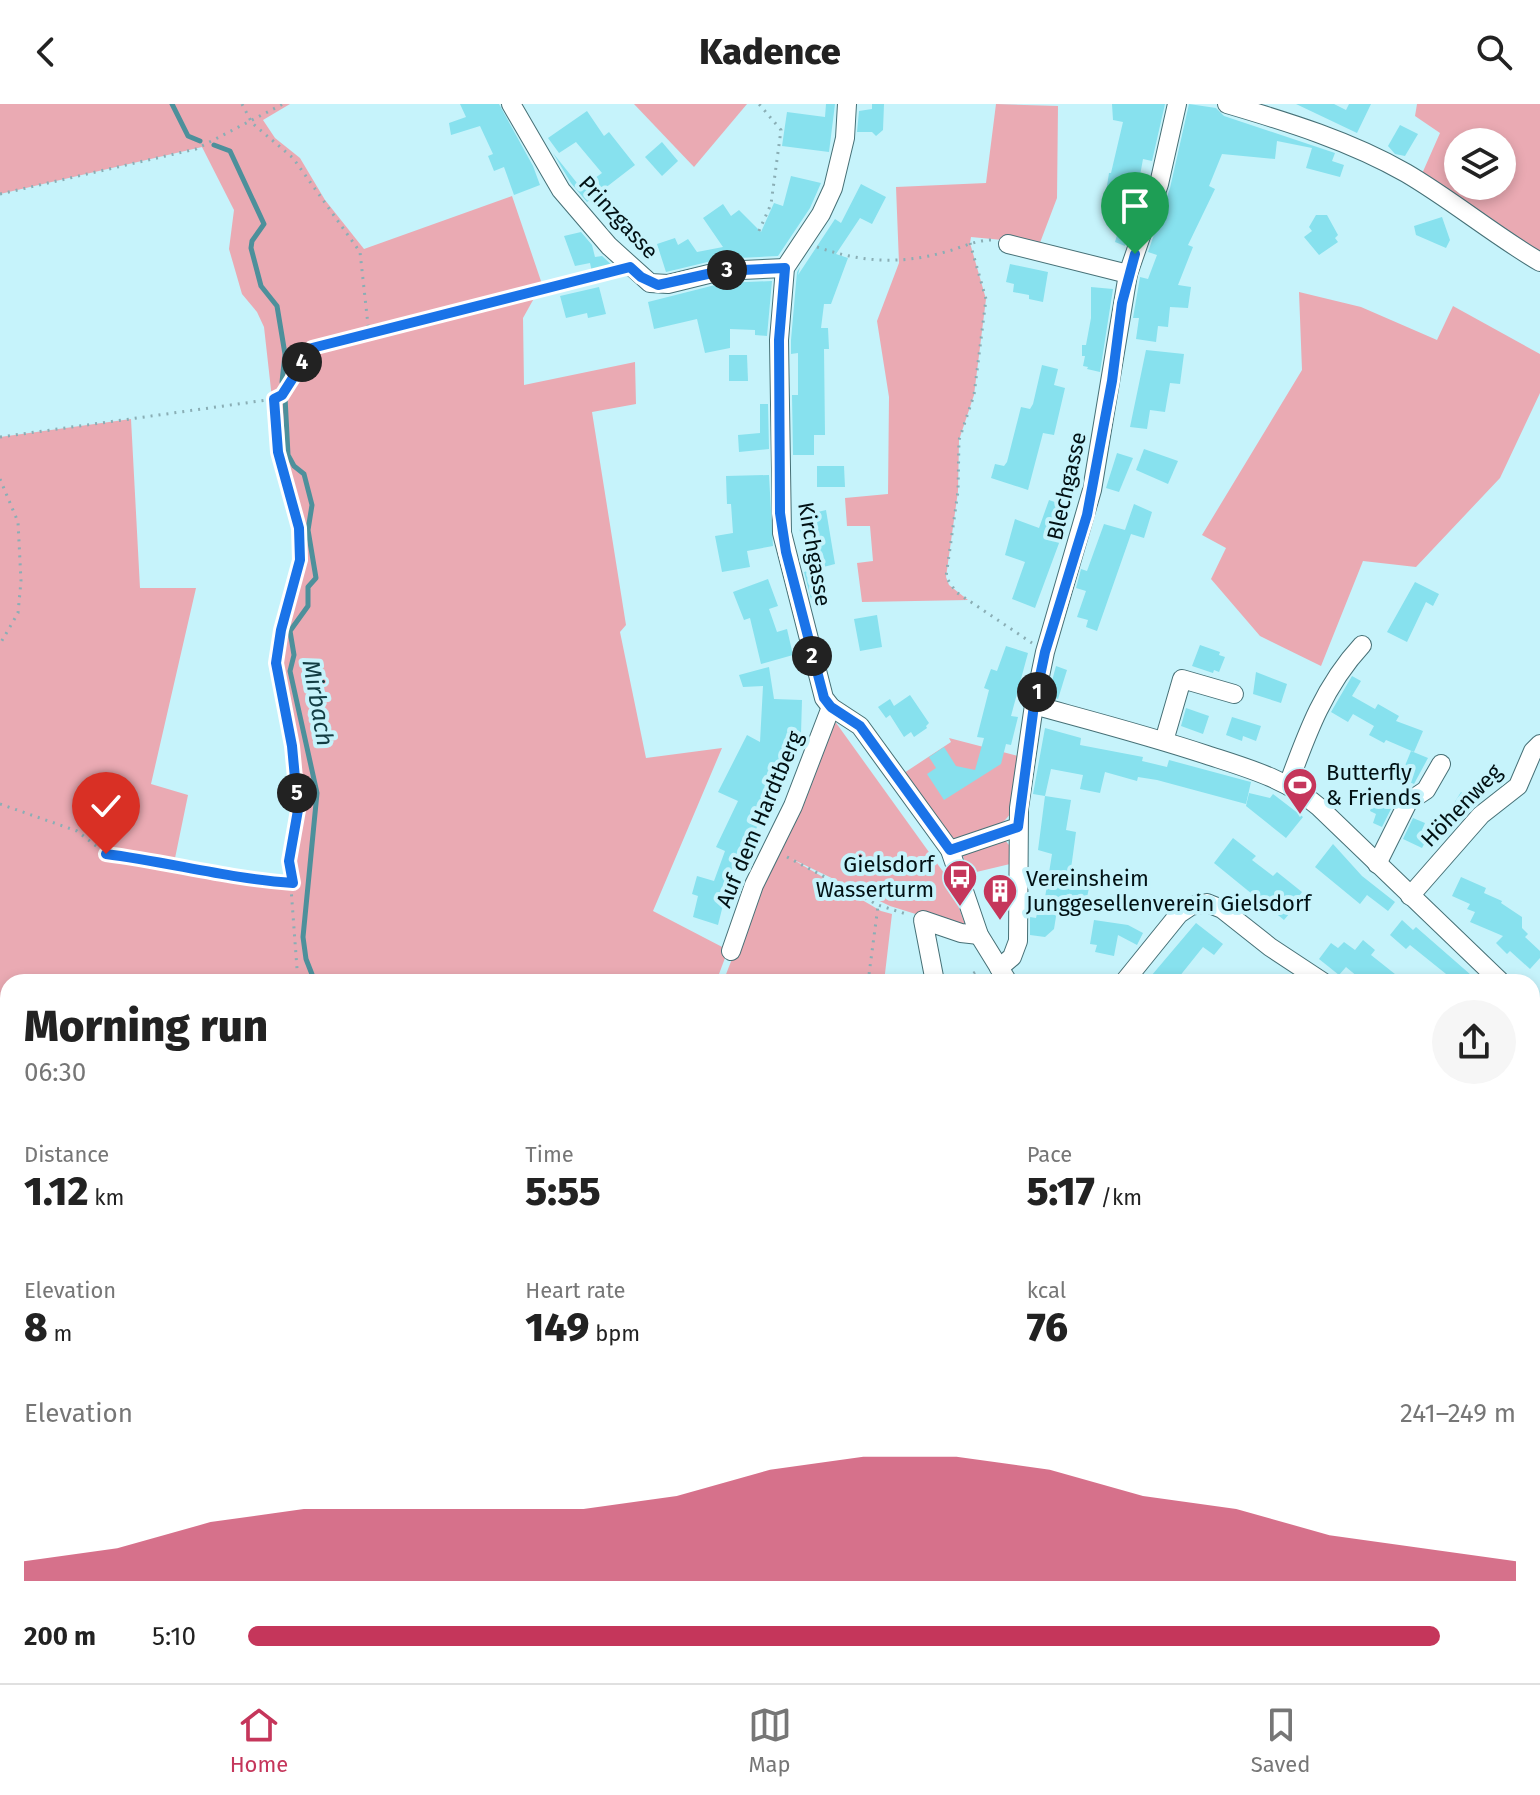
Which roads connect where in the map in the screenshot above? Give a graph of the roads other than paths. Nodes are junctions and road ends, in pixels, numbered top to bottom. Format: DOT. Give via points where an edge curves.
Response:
graph roads {
  1 [pos="511,104"];
  2 [pos="847,104"];
  3 [pos="1177,104"];
  4 [pos="1227,104"];
  5 [pos="1008,244"];
  6 [pos="1540,262"];
  7 [pos="785,268"];
  8 [pos="1128,274"];
  9 [pos="1362,645"];
  10 [pos="1234,694"];
  11 [pos="1034,705"];
  12 [pos="831,707"];
  13 [pos="1164,741"];
  14 [pos="1540,744"];
  15 [pos="1441,764"];
  16 [pos="1288,785"];
  17 [pos="1018,827"];
  18 [pos="950,850"];
  19 [pos="1377,864"];
  20 [pos="1410,896"];
  21 [pos="979,935"];
  22 [pos="731,951"];
  23 [pos="1000,970"];
  24 [pos="933,974"];
  25 [pos="1130,974"];
  26 [pos="1311,974"];
  27 [pos="1493,974"];
  1 -- 7 [label="street, Prinzgasse" via="561,190 641,277 658,285 721,271"];
  2 -- 7 [label="street, Kirchgasse" via="833,188"];
  3 -- 8 [label="street, Blechgasse" via="1156,195"];
  4 -- 6 [label="street" via="1296,124 1377,158"];
  5 -- 8 [label="street"];
  7 -- 12 [label="street, Kirchgasse" via="779,340 782,533 809,645"];
  8 -- 11 [label="street, Blechgasse" via="1092,490"];
  9 -- 16 [label="street" via="1316,709"];
  10 -- 13 [label="street" via="1182,679"];
  11 -- 13 [label="street"];
  11 -- 17 [label="street, Blechgasse"];
  12 -- 18 [label="street" via="860,726"];
  12 -- 22 [label="street, Auf dem Hardtberg"];
  13 -- 16 [label="street"];
  14 -- 20 [label="street, Höhenweg" via="1518,786 1481,815"];
  15 -- 19 [label="street, Höhenweg" via="1426,790 1408,802"];
  16 -- 19 [label="street" via="1319,807"];
  17 -- 18 [label="street"];
  17 -- 23 [label="street, Blechgasse" via="1018,941"];
  18 -- 21 [label="street"];
  19 -- 20 [label="street"];
  20 -- 27 [label="street"];
  21 -- 23 [label="street"];
  21 -- 24 [label="street" via="923,920"];
  25 -- 26 [label="street" via="1179,914 1207,903"];
}
